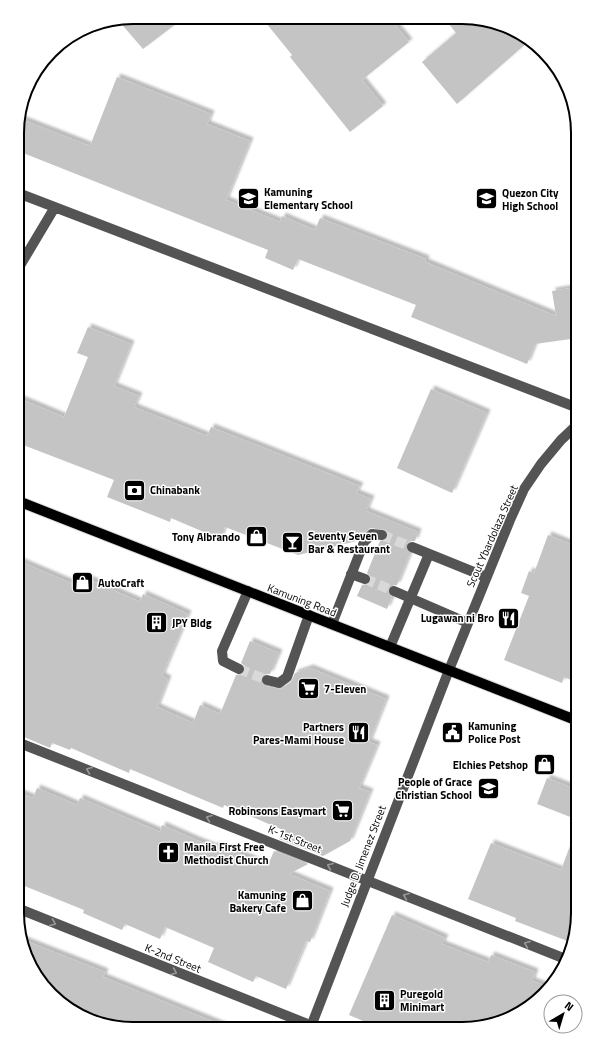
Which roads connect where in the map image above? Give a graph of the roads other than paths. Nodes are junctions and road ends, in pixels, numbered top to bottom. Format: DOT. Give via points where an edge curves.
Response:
graph roads {
  1 [pos="24,195"];
  2 [pos="54,207"];
  3 [pos="24,259"];
  4 [pos="571,405"];
  5 [pos="571,431"];
  6 [pos="24,503"];
  7 [pos="382,535"];
  8 [pos="412,547"];
  9 [pos="429,554"];
  10 [pos="351,574"];
  11 [pos="486,577"];
  12 [pos="364,579"];
  13 [pos="248,591"];
  14 [pos="394,591"];
  15 [pos="410,599"];
  16 [pos="308,615"];
  17 [pos="468,623"];
  18 [pos="332,624"];
  19 [pos="390,647"];
  20 [pos="239,669"];
  21 [pos="449,670"];
  22 [pos="267,680"];
  23 [pos="571,718"];
  24 [pos="24,745"];
  25 [pos="366,880"];
  26 [pos="24,911"];
  27 [pos="561,957"];
  28 [pos="302,1022"];
  29 [pos="316,1022"];
  1 -- 2 [label="street"];
  2 -- 3 [label="street"];
  2 -- 4 [label="street"];
  5 -- 11 [label="street, Scout Ybardolaza Street" via="541,464 524,489"];
  6 -- 13 [label="main road, Kamuning Road"];
  7 -- 10 [label="street" via="372,534 364,542"];
  8 -- 9 [label="street"];
  9 -- 11 [label="street"];
  9 -- 15 [label="street"];
  10 -- 12 [label="street"];
  10 -- 18 [label="street"];
  11 -- 17 [label="street, Scout Ybardolaza Street"];
  13 -- 16 [label="main road, Kamuning Road"];
  13 -- 20 [label="street" via="222,651 223,661"];
  14 -- 15 [label="street"];
  15 -- 17 [label="street"];
  15 -- 19 [label="street"];
  16 -- 18 [label="main road, Kamuning Road"];
  16 -- 22 [label="street" via="287,677 278,683"];
  17 -- 21 [label="street, Scout Ybardolaza Street"];
  18 -- 19 [label="main road, Kamuning Road"];
  19 -- 21 [label="main road, Kamuning Road"];
  21 -- 23 [label="main road, Kamuning Road"];
  21 -- 25 [label="street, Judge D. Jimenez Street"];
  25 -- 24 [label="street, K-1st Street, one-way"];
  27 -- 25 [label="street, K-1st Street, one-way"];
  25 -- 29 [label="street, Judge D. Jimenez Street"];
  26 -- 28 [label="street, K-2nd Street, one-way"];
}
